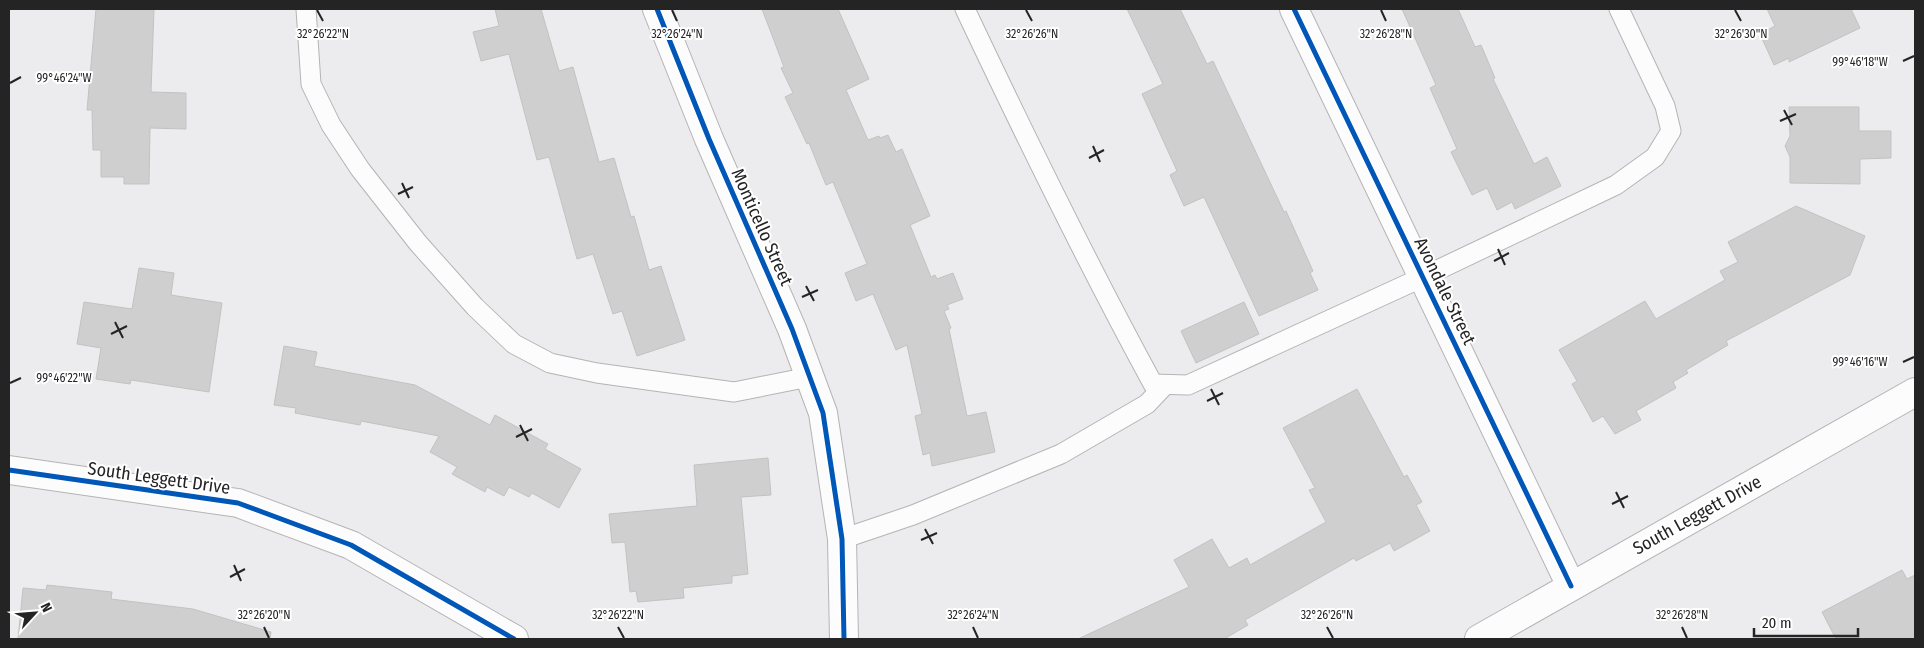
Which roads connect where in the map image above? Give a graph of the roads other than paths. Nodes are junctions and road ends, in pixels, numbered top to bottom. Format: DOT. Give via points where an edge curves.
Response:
graph roads {
  1 [pos="306,9"];
  2 [pos="657,9"];
  3 [pos="965,9"];
  4 [pos="1294,9"];
  5 [pos="1619,9"];
  6 [pos="1423,277"];
  7 [pos="809,376"];
  8 [pos="1165,385"];
  9 [pos="1915,392"];
  10 [pos="9,470"];
  11 [pos="842,539"];
  12 [pos="1571,586"];
  13 [pos="514,639"];
  14 [pos="844,639"];
  15 [pos="1480,639"];
  1 -- 7 [label="lane" via="311,84 331,125 360,169 418,243 474,306 514,344 550,363 597,373 734,392"];
  2 -- 7 [label="street, Monticello Street"];
  3 -- 8 [label="lane" via="1113,312 1153,384"];
  4 -- 6 [label="street, Avondale Street"];
  5 -- 6 [label="lane" via="1665,106 1671,131 1655,157 1616,185"];
  6 -- 8 [label="lane" via="1188,385"];
  6 -- 12 [label="street, Avondale Street"];
  7 -- 11 [label="street, Monticello Street" via="823,413"];
  8 -- 11 [label="lane" via="1147,404 1060,454 913,515"];
  9 -- 12 [label="street, South Leggett Drive"];
  10 -- 13 [label="street, South Leggett Drive" via="238,503 351,545"];
  11 -- 14 [label="street, Monticello Street"];
  12 -- 15 [label="street, South Leggett Drive"];
}
